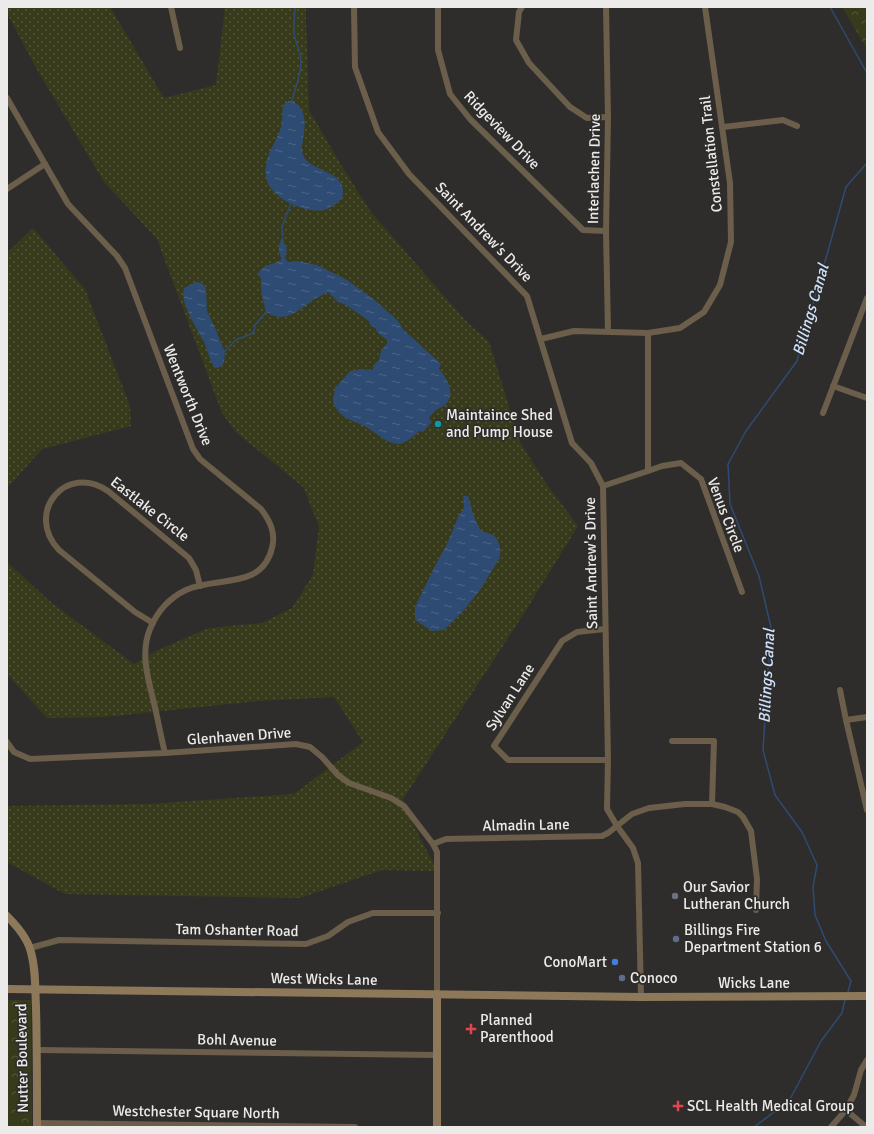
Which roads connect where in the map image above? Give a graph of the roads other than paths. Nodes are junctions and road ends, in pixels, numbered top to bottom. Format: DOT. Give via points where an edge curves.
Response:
graph roads {
  1 [pos="171,7"];
  2 [pos="354,7"];
  3 [pos="438,7"];
  4 [pos="522,7"];
  5 [pos="606,7"];
  6 [pos="705,7"];
  7 [pos="180,48"];
  8 [pos="7,98"];
  9 [pos="608,117"];
  10 [pos="797,126"];
  11 [pos="723,127"];
  12 [pos="45,164"];
  13 [pos="7,189"];
  14 [pos="606,231"];
  15 [pos="867,298"];
  16 [pos="608,331"];
  17 [pos="648,333"];
  18 [pos="541,338"];
  19 [pos="833,386"];
  20 [pos="867,398"];
  21 [pos="823,413"];
  22 [pos="648,471"];
  23 [pos="603,486"];
  24 [pos="200,586"];
  25 [pos="742,592"];
  26 [pos="153,623"];
  27 [pos="605,629"];
  28 [pos="840,690"];
  29 [pos="867,717"];
  30 [pos="846,720"];
  31 [pos="672,741"];
  32 [pos="7,742"];
  33 [pos="165,753"];
  34 [pos="608,760"];
  35 [pos="712,804"];
  36 [pos="867,810"];
  37 [pos="617,826"];
  38 [pos="433,844"];
  39 [pos="756,910"];
  40 [pos="438,913"];
  41 [pos="7,916"];
  42 [pos="30,948"];
  43 [pos="7,989"];
  44 [pos="35,989"];
  45 [pos="437,994"];
  46 [pos="867,996"];
  47 [pos="641,997"];
  48 [pos="37,1050"];
  49 [pos="437,1055"];
  50 [pos="867,1060"];
  51 [pos="846,1110"];
  52 [pos="37,1125"];
  53 [pos="88,1125"];
  54 [pos="355,1127"];
  55 [pos="438,1127"];
  56 [pos="830,1127"];
  57 [pos="866,1127"];
  1 -- 7 [label="street"];
  2 -- 18 [label="street, Saint Andrew's Drive" via="355,67 378,132 409,174 527,296"];
  3 -- 14 [label="street, Ridgeview Drive" via="438,50 450,94 470,119 583,230"];
  4 -- 9 [label="street" via="519,12 516,40 529,63 570,107 587,118"];
  5 -- 9 [label="street, Interlachen Drive"];
  6 -- 11 [label="street, Constellation Trail"];
  8 -- 12 [label="street, Wentworth Drive"];
  9 -- 14 [label="street, Interlachen Drive"];
  10 -- 11 [label="street" via="783,120"];
  11 -- 17 [label="street, Constellation Trail" via="730,183 731,242 720,285 704,312 680,328"];
  12 -- 13 [label="street"];
  12 -- 24 [label="street, Wentworth Drive" via="68,204 117,256 125,268 193,449 200,459 261,509 269,519 273,531 273,544 270,556 262,569 247,578"];
  14 -- 16 [label="street, Interlachen Drive"];
  15 -- 19 [label="street"];
  16 -- 17 [label="street, Constellation Trail"];
  16 -- 18 [label="street, Constellation Trail" via="574,330"];
  17 -- 22 [label="street"];
  18 -- 23 [label="street, Saint Andrew's Drive" via="572,443 591,463"];
  19 -- 20 [label="street"];
  19 -- 21 [label="street"];
  22 -- 23 [label="street"];
  22 -- 25 [label="street, Venus Circle" via="681,463 702,479"];
  23 -- 27 [label="street, Saint Andrew's Drive"];
  24 -- 26 [label="street, Wentworth Drive" via="172,599 163,607"];
  24 -- 26 [label="street, Eastlake Circle" via="196,570 189,558 108,491 84,482 63,488 51,500 46,514 46,529 52,542 134,612"];
  26 -- 33 [label="street, Wentworth Drive" via="146,642 145,664"];
  27 -- 34 [label="street, Saint Andrew's Drive"];
  27 -- 34 [label="street, Sylvan Lane" via="577,632 562,641 494,746 508,760"];
  28 -- 30 [label="street"];
  29 -- 30 [label="street"];
  30 -- 36 [label="street"];
  31 -- 35 [label="street" via="714,741"];
  32 -- 33 [label="street, Glenhaven Drive" via="14,752 30,759"];
  33 -- 38 [label="street, Glenhaven Drive" via="296,744 310,747 349,783 391,798 404,806"];
  34 -- 37 [label="street, Saint Andrew's Drive" via="607,809"];
  35 -- 37 [label="street, Almadin Lane" via="649,808 632,814"];
  35 -- 39 [label="street, Almadin Lane" via="738,812 751,831 757,879"];
  37 -- 38 [label="street, Almadin Lane" via="602,836 446,839"];
  37 -- 47 [label="street, Saint Andrew's Drive" via="633,848 638,863"];
  38 -- 40 [label="street, Glenhaven Drive" via="437,852"];
  40 -- 42 [label="street, Tam Oshanter Road" via="373,913 348,922 328,936 306,944 60,940"];
  40 -- 45 [label="street, Glenhaven Drive"];
  41 -- 42 [label="main road"];
  42 -- 44 [label="main road, Nutter Boulevard"];
  43 -- 44 [label="main road, West Wicks Lane"];
  44 -- 45 [label="main road, West Wicks Lane"];
  44 -- 48 [label="main road, Nutter Boulevard"];
  45 -- 47 [label="main road, West Wicks Lane"];
  45 -- 49 [label="main road"];
  46 -- 47 [label="main road, Wicks Lane"];
  48 -- 49 [label="street, Bohl Avenue"];
  48 -- 52 [label="main road, Nutter Boulevard"];
  49 -- 55 [label="main road"];
  50 -- 51 [label="street"];
  51 -- 56 [label="street"];
  51 -- 57 [label="street"];
  52 -- 53 [label="street, Westchester Square North"];
  53 -- 54 [label="street, Westchester Square North"];
}
